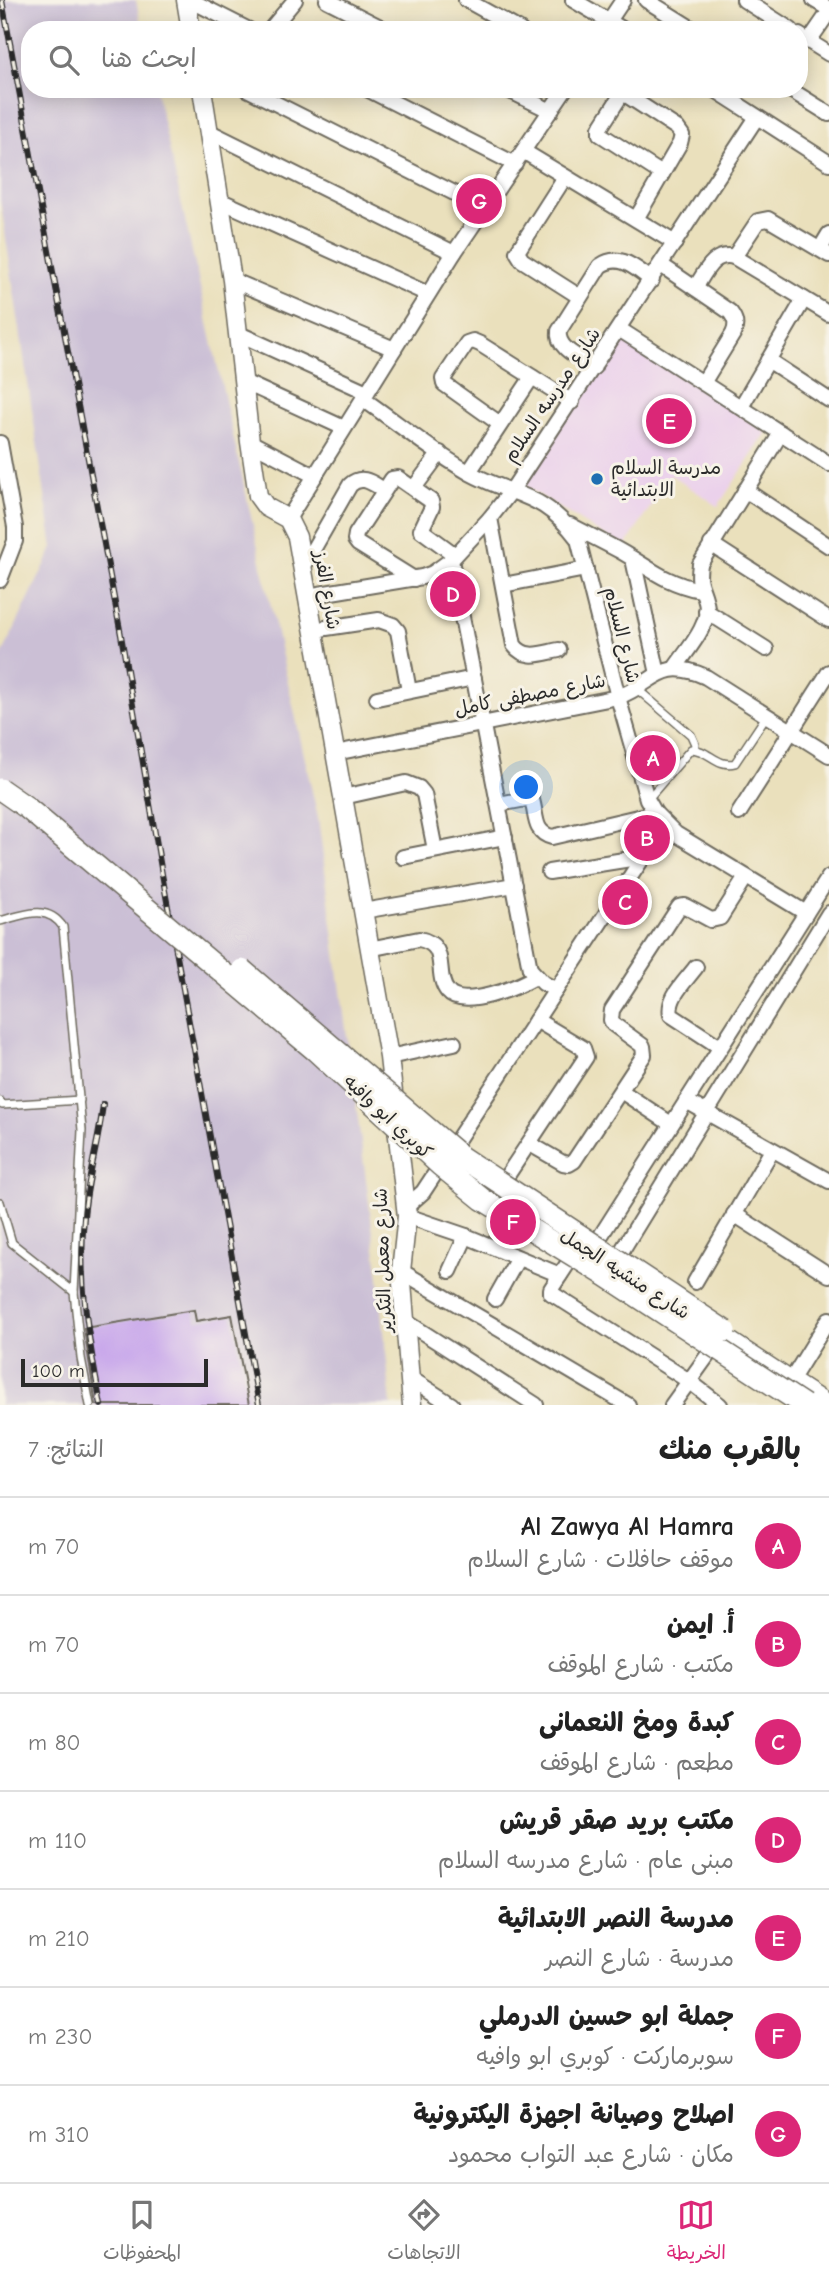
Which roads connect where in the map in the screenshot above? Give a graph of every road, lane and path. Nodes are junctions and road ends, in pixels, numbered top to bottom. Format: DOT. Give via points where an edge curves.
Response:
graph roads {
  1 [pos="188,0"];
  2 [pos="295,0"];
  3 [pos="327,0"];
  4 [pos="466,0"];
  5 [pos="573,0"];
  6 [pos="621,0"];
  7 [pos="646,0"];
  8 [pos="744,0"];
  9 [pos="814,0"];
  10 [pos="829,11"];
  11 [pos="190,21"];
  12 [pos="231,21"];
  13 [pos="278,21"];
  14 [pos="368,21"];
  15 [pos="504,21"];
  16 [pos="601,21"];
  17 [pos="608,21"];
  18 [pos="680,21"];
  19 [pos="777,21"];
  20 [pos="808,34"];
  21 [pos="808,41"];
  22 [pos="829,54"];
  23 [pos="204,98"];
  24 [pos="265,98"];
  25 [pos="385,98"];
  26 [pos="524,98"];
  27 [pos="559,98"];
  28 [pos="619,98"];
  29 [pos="634,98"];
  30 [pos="728,98"];
  31 [pos="803,98"];
  32 [pos="551,111"];
  33 [pos="829,114"];
  34 [pos="757,117"];
  35 [pos="210,132"];
  36 [pos="523,151"];
  37 [pos="829,163"];
  38 [pos="515,164"];
  39 [pos="662,174"];
  40 [pos="565,177"];
  41 [pos="219,200"];
  42 [pos="484,208"];
  43 [pos="636,219"];
  44 [pos="829,233"];
  45 [pos="675,243"];
  46 [pos="824,252"];
  47 [pos="454,253"];
  48 [pos="734,257"];
  49 [pos="661,265"];
  50 [pos="232,280"];
  51 [pos="652,280"];
  52 [pos="695,288"];
  53 [pos="428,294"];
  54 [pos="580,297"];
  55 [pos="804,299"];
  56 [pos="829,314"];
  57 [pos="619,330"];
  58 [pos="237,332"];
  59 [pos="394,349"];
  60 [pos="768,360"];
  61 [pos="594,367"];
  62 [pos="532,377"];
  63 [pos="244,382"];
  64 [pos="703,383"];
  65 [pos="365,395"];
  66 [pos="829,400"];
  67 [pos="572,402"];
  68 [pos="741,407"];
  69 [pos="499,424"];
  70 [pos="344,428"];
  71 [pos="781,433"];
  72 [pos="250,442"];
  73 [pos="0,443"];
  74 [pos="440,453"];
  75 [pos="829,464"];
  76 [pos="469,472"];
  77 [pos="315,476"];
  78 [pos="414,488"];
  79 [pos="512,489"];
  80 [pos="384,490"];
  81 [pos="745,490"];
  82 [pos="490,518"];
  83 [pos="288,519"];
  84 [pos="566,522"];
  85 [pos="711,544"];
  86 [pos="829,546"];
  87 [pos="453,557"];
  88 [pos="633,559"];
  89 [pos="302,569"];
  90 [pos="586,569"];
  91 [pos="414,579"];
  92 [pos="0,580"];
  93 [pos="503,585"];
  94 [pos="700,590"];
  95 [pos="307,596"];
  96 [pos="706,611"];
  97 [pos="829,620"];
  98 [pos="313,630"];
  99 [pos="766,649"];
  100 [pos="559,650"];
  101 [pos="675,668"];
  102 [pos="829,672"];
  103 [pos="658,674"];
  104 [pos="474,678"];
  105 [pos="637,689"];
  106 [pos="409,691"];
  107 [pos="618,697"];
  108 [pos="377,698"];
  109 [pos="767,715"];
  110 [pos="483,723"];
  111 [pos="792,731"];
  112 [pos="694,749"];
  113 [pos="335,753"];
  114 [pos="829,755"];
  115 [pos="0,775"];
  116 [pos="0,789"];
  117 [pos="342,797"];
  118 [pos="648,799"];
  119 [pos="499,804"];
  120 [pos="655,813"];
  121 [pos="739,813"];
  122 [pos="665,824"];
  123 [pos="505,837"];
  124 [pos="435,850"];
  125 [pos="403,857"];
  126 [pos="643,857"];
  127 [pos="550,872"];
  128 [pos="746,877"];
  129 [pos="829,877"];
  130 [pos="514,885"];
  131 [pos="363,911"];
  132 [pos="806,913"];
  133 [pos="829,913"];
  134 [pos="0,921"];
  135 [pos="369,949"];
  136 [pos="696,967"];
  137 [pos="535,977"];
  138 [pos="556,990"];
  139 [pos="536,1020"];
  140 [pos="454,1043"];
  141 [pos="720,1046"];
  142 [pos="389,1057"];
  143 [pos="621,1091"];
  144 [pos="80,1100"];
  145 [pos="0,1101"];
  146 [pos="686,1101"];
  147 [pos="705,1112"];
  148 [pos="394,1113"];
  149 [pos="671,1124"];
  150 [pos="530,1144"];
  151 [pos="772,1150"];
  152 [pos="446,1156"];
  153 [pos="829,1181"];
  154 [pos="496,1192"];
  155 [pos="0,1202"];
  156 [pos="406,1212"];
  157 [pos="734,1214"];
  158 [pos="466,1236"];
  159 [pos="586,1247"];
  160 [pos="518,1258"];
  161 [pos="613,1265"];
  162 [pos="401,1271"];
  163 [pos="450,1271"];
  164 [pos="560,1275"];
  165 [pos="829,1275"];
  166 [pos="695,1282"];
  167 [pos="74,1292"];
  168 [pos="495,1299"];
  169 [pos="829,1319"];
  170 [pos="405,1321"];
  171 [pos="723,1334"];
  172 [pos="795,1374"];
  173 [pos="410,1378"];
  174 [pos="689,1381"];
  175 [pos="829,1395"];
  176 [pos="90,1405"];
  177 [pos="412,1405"];
  178 [pos="452,1405"];
  179 [pos="536,1405"];
  180 [pos="628,1405"];
  181 [pos="672,1405"];
  182 [pos="720,1405"];
  183 [pos="804,1405"];
  184 [pos="825,1405"];
  1 -- 11 [label="street"];
  1 -- 12 [label="street"];
  2 -- 13 [label="street"];
  3 -- 14 [label="street"];
  4 -- 15 [label="street"];
  5 -- 16 [label="street"];
  6 -- 17 [label="street"];
  7 -- 18 [label="street"];
  8 -- 19 [label="street"];
  9 -- 10 [label="street"];
  10 -- 20 [label="street"];
  21 -- 22 [label="street"];
  23 -- 35 [label="street"];
  24 -- 42 [label="street"];
  25 -- 38 [label="street"];
  26 -- 32 [label="street"];
  27 -- 32 [label="street"];
  28 -- 39 [label="street" via="600,134"];
  29 -- 39 [label="street" via="680,131 682,139"];
  30 -- 34 [label="street"];
  31 -- 33 [label="street"];
  32 -- 36 [label="street"];
  34 -- 37 [label="street"];
  34 -- 45 [label="street, شارع مدرسه السلام"];
  35 -- 41 [label="street"];
  35 -- 47 [label="street"];
  36 -- 38 [label="street"];
  36 -- 40 [label="street"];
  38 -- 42 [label="street"];
  39 -- 43 [label="street"];
  40 -- 43 [label="street"];
  40 -- 54 [label="street" via="517,252 522,260"];
  41 -- 50 [label="street"];
  41 -- 53 [label="street"];
  42 -- 47 [label="street"];
  43 -- 45 [label="street"];
  44 -- 46 [label="street"];
  45 -- 49 [label="street, شارع مدرسه السلام"];
  46 -- 48 [label="street" via="768,219 758,221"];
  47 -- 53 [label="street"];
  48 -- 52 [label="street" via="713,260"];
  48 -- 55 [label="street"];
  49 -- 51 [label="street, شارع مدرسه السلام"];
  49 -- 52 [label="street"];
  50 -- 58 [label="street"];
  50 -- 59 [label="street"];
  51 -- 54 [label="street" via="626,262 608,260"];
  51 -- 57 [label="street, شارع مدرسه السلام"];
  52 -- 64 [label="street" via="730,312 736,326"];
  53 -- 59 [label="street"];
  54 -- 61 [label="street" via="558,337 563,347"];
  55 -- 56 [label="street"];
  55 -- 60 [label="street"];
  57 -- 61 [label="street, شارع مدرسه السلام"];
  57 -- 64 [label="street"];
  58 -- 63 [label="street"];
  58 -- 65 [label="street, شارع السلام"];
  59 -- 65 [label="street"];
  60 -- 66 [label="street"];
  60 -- 68 [label="street"];
  61 -- 67 [label="street, شارع مدرسه السلام"];
  62 -- 67 [label="street"];
  62 -- 69 [label="street"];
  62 -- 69 [label="street" via="480,344 473,341 464,346 443,384"];
  63 -- 70 [label="street"];
  63 -- 72 [label="street"];
  64 -- 68 [label="street"];
  65 -- 70 [label="street"];
  65 -- 74 [label="street, شارع السلام"];
  67 -- 79 [label="street, شارع مدرسه السلام"];
  68 -- 71 [label="street"];
  69 -- 76 [label="street"];
  70 -- 77 [label="street"];
  71 -- 75 [label="street"];
  71 -- 81 [label="street"];
  72 -- 77 [label="street"];
  72 -- 83 [label="street" via="258,496 266,507"];
  73 -- 92 [label="street" via="15,541"];
  74 -- 76 [label="street, شارع السلام"];
  74 -- 78 [label="street"];
  76 -- 79 [label="street, شارع السلام"];
  77 -- 83 [label="street"];
  78 -- 80 [label="street" via="395,478"];
  78 -- 87 [label="street" via="432,504 420,527 422,533"];
  79 -- 82 [label="street, شارع مدرسه السلام"];
  79 -- 84 [label="street, شارع السلام"];
  80 -- 89 [label="street" via="361,479 350,485"];
  80 -- 91 [label="street" via="355,540"];
  81 -- 85 [label="street"];
  81 -- 86 [label="street"];
  82 -- 87 [label="street, شارع مدرسه السلام"];
  82 -- 93 [label="street"];
  83 -- 89 [label="street, شارع الفرز" via="297,537"];
  84 -- 88 [label="street"];
  84 -- 90 [label="street, شارع السلام" via="578,539"];
  85 -- 94 [label="street" via="700,564"];
  85 -- 97 [label="street"];
  87 -- 91 [label="street, شارع مدرسه السلام" via="433,573"];
  87 -- 104 [label="street"];
  88 -- 94 [label="street" via="661,578"];
  88 -- 103 [label="street"];
  89 -- 95 [label="street, شارع الفرز"];
  90 -- 93 [label="street"];
  90 -- 107 [label="street, شارع السلام"];
  91 -- 95 [label="street, شارع مدرسه السلام"];
  93 -- 100 [label="street" via="519,652 528,656"];
  94 -- 96 [label="street"];
  95 -- 98 [label="street, شارع الفرز"];
  96 -- 99 [label="street"];
  96 -- 101 [label="street" via="703,624"];
  98 -- 106 [label="street" via="379,620 393,625"];
  98 -- 113 [label="street, شارع الفرز"];
  101 -- 103 [label="street, شارع مصطفى كامل"];
  101 -- 109 [label="street" via="706,677"];
  102 -- 111 [label="street"];
  103 -- 105 [label="street, شارع مصطفى كامل"];
  104 -- 106 [label="street"];
  104 -- 110 [label="street"];
  105 -- 107 [label="street, شارع مصطفى كامل"];
  105 -- 112 [label="lane" via="691,735"];
  106 -- 108 [label="street"];
  107 -- 110 [label="street, شارع مصطفى كامل"];
  107 -- 118 [label="street, شارع السلام"];
  109 -- 111 [label="street"];
  109 -- 112 [label="lane" via="734,763 721,763"];
  110 -- 113 [label="street, شارع مصطفى كامل"];
  110 -- 119 [label="street"];
  111 -- 114 [label="street"];
  111 -- 121 [label="street"];
  112 -- 118 [label="lane"];
  113 -- 117 [label="street, شارع الفرز"];
  115 -- 171 [label="main road, كوبري ابو وافيه, bridge" via="34,798 300,1018 461,1157"];
  116 -- 183 [label="main road, كوبري ابو وافيه, bridge" via="315,1051 482,1199"];
  117 -- 124 [label="street" via="406,783 419,788"];
  117 -- 131 [label="street, شارع الفرز"];
  118 -- 120 [label="street, شارع السلام"];
  119 -- 120 [label="street" via="532,800 537,828 552,837"];
  119 -- 123 [label="street"];
  120 -- 122 [label="street, شارع السلام"];
  122 -- 126 [label="street"];
  122 -- 128 [label="street, شارع السلام"];
  123 -- 124 [label="street"];
  123 -- 130 [label="street"];
  124 -- 125 [label="street"];
  126 -- 127 [label="street"];
  126 -- 138 [label="street"];
  128 -- 132 [label="street, شارع السلام"];
  128 -- 143 [label="street" via="720,918 711,920 679,907 612,1010 614,1024 644,1051"];
  129 -- 132 [label="street"];
  130 -- 131 [label="street"];
  130 -- 137 [label="street"];
  131 -- 135 [label="street, شارع الفرز"];
  132 -- 141 [label="street"];
  133 -- 147 [label="street"];
  134 -- 144 [label="lane" via="40,911 51,914 63,927"];
  135 -- 137 [label="street" via="419,939 433,944 444,987 455,998 508,991"];
  135 -- 142 [label="street, شارع الفرز"];
  136 -- 141 [label="street" via="672,999 671,1015"];
  137 -- 138 [label="street"];
  138 -- 139 [label="street"];
  139 -- 150 [label="street" via="583,1048 586,1057"];
  139 -- 152 [label="street"];
  140 -- 142 [label="street"];
  141 -- 146 [label="street"];
  142 -- 148 [label="street, شارع الفرز"];
  143 -- 149 [label="street"];
  143 -- 150 [label="street" via="575,1161 563,1163"];
  144 -- 145 [label="lane" via="2,1105"];
  144 -- 167 [label="lane"];
  146 -- 147 [label="street"];
  146 -- 149 [label="street"];
  147 -- 151 [label="street"];
  147 -- 161 [label="street"];
  148 -- 152 [label="main road, شارع منشيه الجمل"];
  148 -- 156 [label="street, شارع معمل التكرير"];
  149 -- 159 [label="street"];
  150 -- 154 [label="street"];
  151 -- 153 [label="street"];
  151 -- 157 [label="street"];
  152 -- 154 [label="main road, شارع منشيه الجمل"];
  152 -- 156 [label="street"];
  154 -- 159 [label="main road, شارع منشيه الجمل"];
  155 -- 167 [label="lane" via="12,1243"];
  156 -- 158 [label="street"];
  156 -- 162 [label="street, شارع معمل التكرير"];
  157 -- 165 [label="street"];
  157 -- 166 [label="street"];
  158 -- 160 [label="street"];
  158 -- 163 [label="street"];
  159 -- 161 [label="main road, شارع منشيه الجمل"];
  159 -- 164 [label="street"];
  160 -- 164 [label="street"];
  160 -- 168 [label="street"];
  161 -- 171 [label="main road, شارع منشيه الجمل"];
  162 -- 170 [label="street, شارع معمل التكرير"];
  162 -- 180 [label="street"];
  164 -- 174 [label="street" via="551,1289 553,1295"];
  167 -- 176 [label="lane"];
  169 -- 172 [label="street"];
  170 -- 173 [label="street, شارع معمل التكرير"];
  170 -- 179 [label="street"];
  171 -- 172 [label="main road, شارع منشيه الجمل"];
  171 -- 174 [label="street"];
  171 -- 184 [label="main road, شارع منشيه الجمل"];
  172 -- 175 [label="main road, شارع منشيه الجمل"];
  173 -- 177 [label="street, شارع معمل التكرير"];
  173 -- 178 [label="street"];
  174 -- 181 [label="street"];
  174 -- 182 [label="street"];
}
